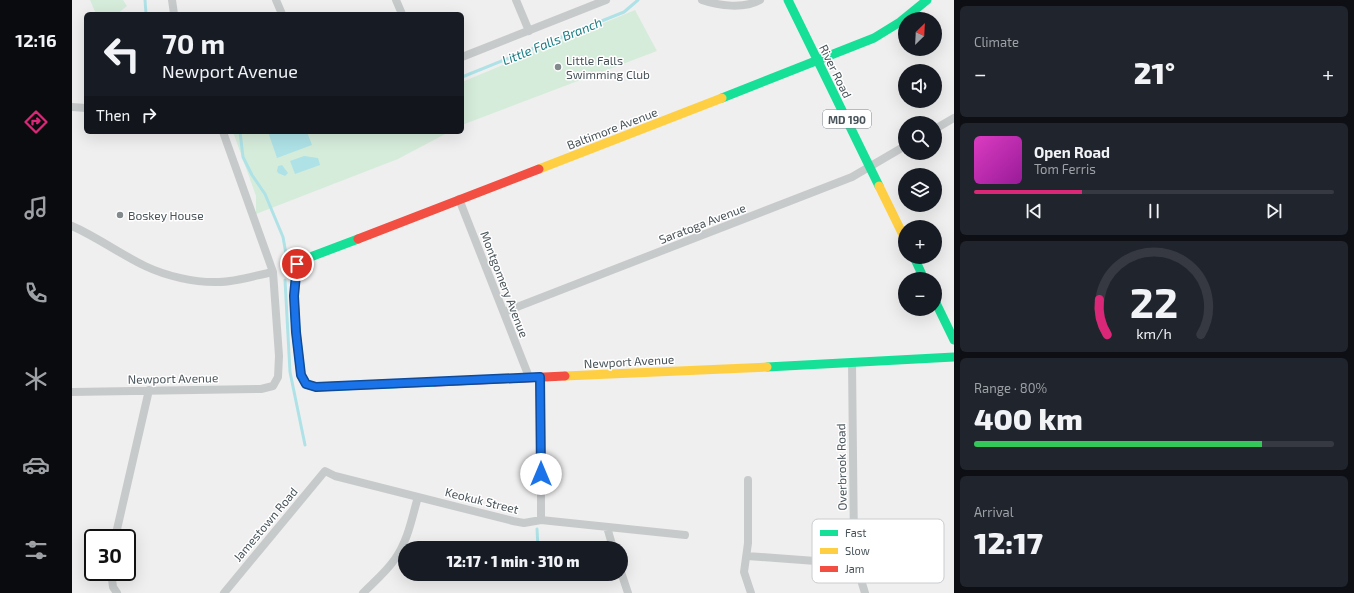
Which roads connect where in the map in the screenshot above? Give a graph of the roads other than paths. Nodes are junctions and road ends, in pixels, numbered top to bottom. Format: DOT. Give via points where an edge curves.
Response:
graph roads {
  1 [pos="172,0"];
  2 [pos="276,0"];
  3 [pos="396,0"];
  4 [pos="516,0"];
  5 [pos="606,0"];
  6 [pos="702,0"];
  7 [pos="760,0"];
  8 [pos="788,0"];
  9 [pos="927,0"];
  10 [pos="174,12"];
  11 [pos="281,12"];
  12 [pos="401,12"];
  13 [pos="529,31"];
  14 [pos="464,56"];
  15 [pos="818,61"];
  16 [pos="72,106"];
  17 [pos="84,108"];
  18 [pos="954,118"];
  19 [pos="942,125"];
  20 [pos="224,134"];
  21 [pos="898,150"];
  22 [pos="870,166"];
  23 [pos="460,199"];
  24 [pos="898,224"];
  25 [pos="72,226"];
  26 [pos="273,272"];
  27 [pos="504,312"];
  28 [pos="942,315"];
  29 [pos="954,340"];
  30 [pos="954,357"];
  31 [pos="852,363"];
  32 [pos="529,377"];
  33 [pos="540,377"];
  34 [pos="306,384"];
  35 [pos="149,390"];
  36 [pos="72,392"];
  37 [pos="325,471"];
  38 [pos="748,480"];
  39 [pos="418,497"];
  40 [pos="854,519"];
  41 [pos="541,520"];
  42 [pos="607,527"];
  43 [pos="117,529"];
  44 [pos="685,535"];
  45 [pos="611,541"];
  46 [pos="746,556"];
  47 [pos="812,561"];
  48 [pos="112,581"];
  49 [pos="624,581"];
  50 [pos="862,583"];
  51 [pos="117,593"];
  52 [pos="224,593"];
  53 [pos="363,593"];
  54 [pos="628,593"];
  55 [pos="751,593"];
  56 [pos="865,593"];
  1 -- 10 [label="street"];
  2 -- 11 [label="street"];
  3 -- 12 [label="street"];
  4 -- 13 [label="street"];
  5 -- 13 [label="street"];
  6 -- 7 [label="street" via="710,3 744,5"];
  8 -- 15 [label="street, River Road / MD 190"];
  9 -- 15 [label="street, Baltimore Avenue" via="882,34"];
  13 -- 14 [label="street"];
  15 -- 22 [label="street, River Road / MD 190"];
  15 -- 23 [label="street, Baltimore Avenue"];
  16 -- 17 [label="street"];
  18 -- 19 [label="street"];
  20 -- 26 [label="street"];
  21 -- 22 [label="street, Saratoga Avenue"];
  22 -- 24 [label="street, River Road / MD 190"];
  22 -- 27 [label="street, Saratoga Avenue" via="852,178"];
  23 -- 27 [label="street, Montgomery Avenue"];
  23 -- 34 [label="street, Baltimore Avenue" via="297,264 294,296 296,332 301,375"];
  25 -- 26 [label="street" via="145,266 178,277 201,282 221,282"];
  26 -- 35 [label="street, Newport Avenue" via="279,356 278,377 273,386 261,389"];
  27 -- 32 [label="street, Montgomery Avenue"];
  28 -- 29 [label="street"];
  30 -- 31 [label="street, Newport Avenue"];
  31 -- 33 [label="street, Newport Avenue"];
  31 -- 40 [label="street, Overbrook Road"];
  32 -- 33 [label="street, Newport Avenue"];
  32 -- 34 [label="street, Newport Avenue" via="316,387"];
  33 -- 41 [label="street"];
  35 -- 36 [label="street, Newport Avenue"];
  35 -- 43 [label="street"];
  37 -- 39 [label="street, Keokuk Street" via="335,476"];
  37 -- 52 [label="street, Jamestown Road"];
  38 -- 46 [label="street"];
  39 -- 41 [label="street, Keokuk Street" via="513,521"];
  39 -- 53 [label="street" via="406,536 396,557"];
  41 -- 42 [label="street, Keokuk Street"];
  42 -- 44 [label="street, Keokuk Street"];
  42 -- 45 [label="street"];
  46 -- 47 [label="street"];
  46 -- 55 [label="street" via="744,572"];
  48 -- 51 [label="street"];
  49 -- 54 [label="street"];
  50 -- 56 [label="street, Overbrook Road"];
}
